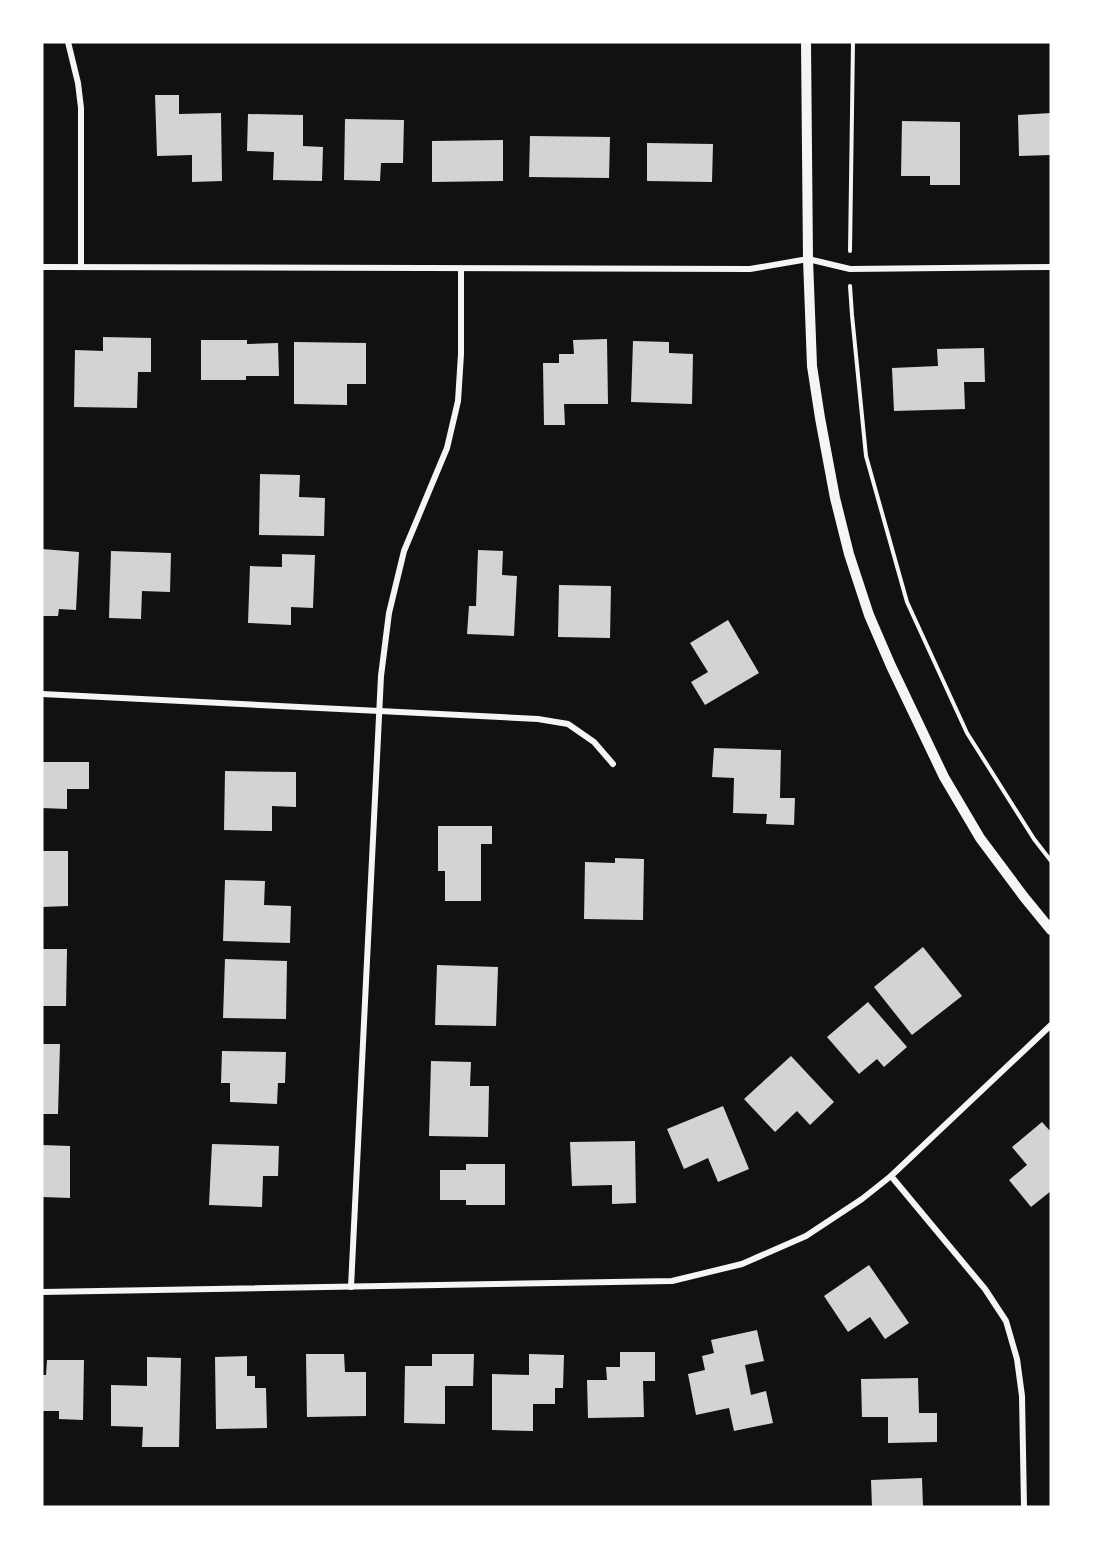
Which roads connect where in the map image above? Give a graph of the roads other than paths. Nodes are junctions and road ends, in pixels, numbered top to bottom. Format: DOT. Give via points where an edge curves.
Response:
graph roads {
  1 [pos="68,42"];
  2 [pos="806,42"];
  3 [pos="808,259"];
  4 [pos="42,267"];
  5 [pos="81,267"];
  6 [pos="1051,267"];
  7 [pos="461,269"];
  8 [pos="42,694"];
  9 [pos="379,711"];
  10 [pos="613,764"];
  11 [pos="1051,930"];
  12 [pos="1051,1024"];
  13 [pos="891,1176"];
  14 [pos="351,1287"];
  15 [pos="42,1292"];
  16 [pos="1024,1507"];
  1 -- 5 [label="street" via="81,108"];
  2 -- 3 [label="street"];
  3 -- 6 [label="street" via="849,269"];
  3 -- 7 [label="street" via="750,269"];
  3 -- 11 [label="street" via="812,366 820,418 846,543 869,615 944,777 980,838"];
  4 -- 5 [label="street"];
  5 -- 7 [label="street"];
  7 -- 9 [label="street" via="458,401 447,448 402,562 389,614"];
  8 -- 9 [label="street"];
  9 -- 10 [label="street" via="568,724 594,742"];
  9 -- 14 [label="street"];
  12 -- 13 [label="street"];
  13 -- 14 [label="street" via="806,1236 742,1264 672,1281"];
  13 -- 16 [label="street" via="985,1289 1006,1321 1022,1396"];
  14 -- 15 [label="street"];
}
